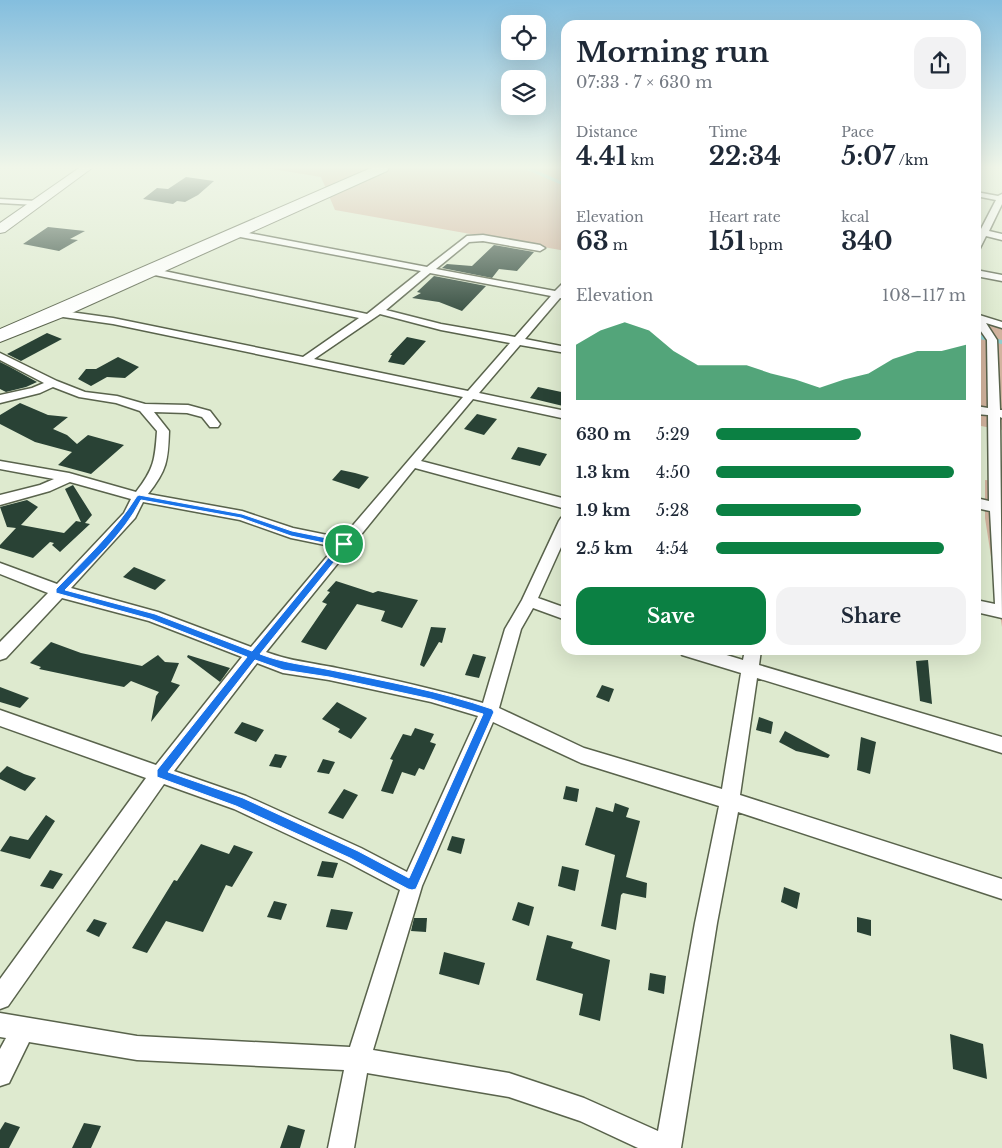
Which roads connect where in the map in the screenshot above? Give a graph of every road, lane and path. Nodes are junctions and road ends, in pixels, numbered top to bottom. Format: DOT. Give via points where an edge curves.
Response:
graph roads {
  1 [pos="10,222"];
  2 [pos="240,222"];
  3 [pos="259,222"];
  4 [pos="0,229"];
  5 [pos="981,232"];
  6 [pos="233,233"];
  7 [pos="1002,237"];
  8 [pos="540,248"];
  9 [pos="430,270"];
  10 [pos="150,271"];
  11 [pos="981,274"];
  12 [pos="1002,278"];
  13 [pos="561,292"];
  14 [pos="561,294"];
  15 [pos="378,311"];
  16 [pos="56,313"];
  17 [pos="367,317"];
  18 [pos="981,319"];
  19 [pos="981,324"];
  20 [pos="1002,325"];
  21 [pos="0,327"];
  22 [pos="0,336"];
  23 [pos="518,342"];
  24 [pos="561,349"];
  25 [pos="0,356"];
  26 [pos="306,361"];
  27 [pos="53,383"];
  28 [pos="470,396"];
  29 [pos="0,399"];
  30 [pos="144,408"];
  31 [pos="981,411"];
  32 [pos="561,414"];
  33 [pos="998,414"];
  34 [pos="214,424"];
  35 [pos="412,463"];
  36 [pos="0,465"];
  37 [pos="69,477"];
  38 [pos="139,497"];
  39 [pos="0,500"];
  40 [pos="561,503"];
  41 [pos="981,504"];
  42 [pos="999,508"];
  43 [pos="561,532"];
  44 [pos="344,544"];
  45 [pos="0,568"];
  46 [pos="59,591"];
  47 [pos="529,601"];
  48 [pos="1002,604"];
  49 [pos="981,607"];
  50 [pos="561,612"];
  51 [pos="1002,612"];
  52 [pos="0,653"];
  53 [pos="723,655"];
  54 [pos="253,656"];
  55 [pos="751,659"];
  56 [pos="489,712"];
  57 [pos="0,718"];
  58 [pos="1002,745"];
  59 [pos="161,774"];
  60 [pos="730,801"];
  61 [pos="412,885"];
  62 [pos="1002,889"];
  63 [pos="0,998"];
  64 [pos="12,1027"];
  65 [pos="358,1059"];
  66 [pos="0,1074"];
  67 [pos="341,1148"];
  68 [pos="667,1148"];
  1 -- 4 [label="main road"];
  2 -- 21 [label="highway"];
  3 -- 6 [label="highway"];
  5 -- 7 [label="street"];
  6 -- 9 [label="street"];
  6 -- 10 [label="highway"];
  8 -- 9 [label="street" via="470,238"];
  9 -- 13 [label="street"];
  9 -- 15 [label="street"];
  10 -- 16 [label="highway"];
  10 -- 17 [label="street"];
  11 -- 12 [label="street"];
  14 -- 23 [label="street"];
  15 -- 17 [label="street"];
  15 -- 23 [label="street"];
  16 -- 22 [label="highway"];
  16 -- 26 [label="street"];
  17 -- 26 [label="street"];
  18 -- 20 [label="street"];
  19 -- 33 [label="street" via="992,340"];
  23 -- 24 [label="street"];
  23 -- 28 [label="street"];
  25 -- 27 [label="street"];
  26 -- 28 [label="street"];
  27 -- 29 [label="street" via="36,391"];
  27 -- 30 [label="street" via="83,395"];
  28 -- 32 [label="street"];
  28 -- 35 [label="street"];
  30 -- 34 [label="street" via="188,409 206,414"];
  30 -- 38 [label="street" via="163,431 163,442 156,475"];
  31 -- 33 [label="street"];
  33 -- 42 [label="street"];
  35 -- 40 [label="street"];
  35 -- 44 [label="street"];
  36 -- 37 [label="street"];
  37 -- 38 [label="street"];
  37 -- 39 [label="street" via="45,488"];
  38 -- 44 [label="street" via="242,516 291,533"];
  38 -- 46 [label="street" via="130,515 109,540"];
  41 -- 42 [label="street"];
  42 -- 48 [label="street"];
  43 -- 47 [label="street"];
  44 -- 54 [label="street"];
  45 -- 46 [label="street"];
  46 -- 52 [label="street"];
  46 -- 54 [label="street" via="152,616"];
  47 -- 50 [label="street"];
  47 -- 56 [label="street" via="513,629"];
  49 -- 51 [label="street"];
  53 -- 55 [label="street"];
  54 -- 56 [label="street" via="283,666 431,695"];
  54 -- 59 [label="street"];
  55 -- 58 [label="street"];
  55 -- 60 [label="street"];
  56 -- 60 [label="street" via="581,755"];
  56 -- 61 [label="street"];
  57 -- 59 [label="street"];
  59 -- 61 [label="street" via="239,802 354,854"];
  59 -- 63 [label="street"];
  60 -- 62 [label="street"];
  60 -- 68 [label="street"];
  61 -- 65 [label="street"];
  64 -- 65 [label="street" via="138,1048"];
  64 -- 66 [label="street"];
  65 -- 67 [label="street"];
  65 -- 68 [label="street" via="509,1085 584,1110"];
}
